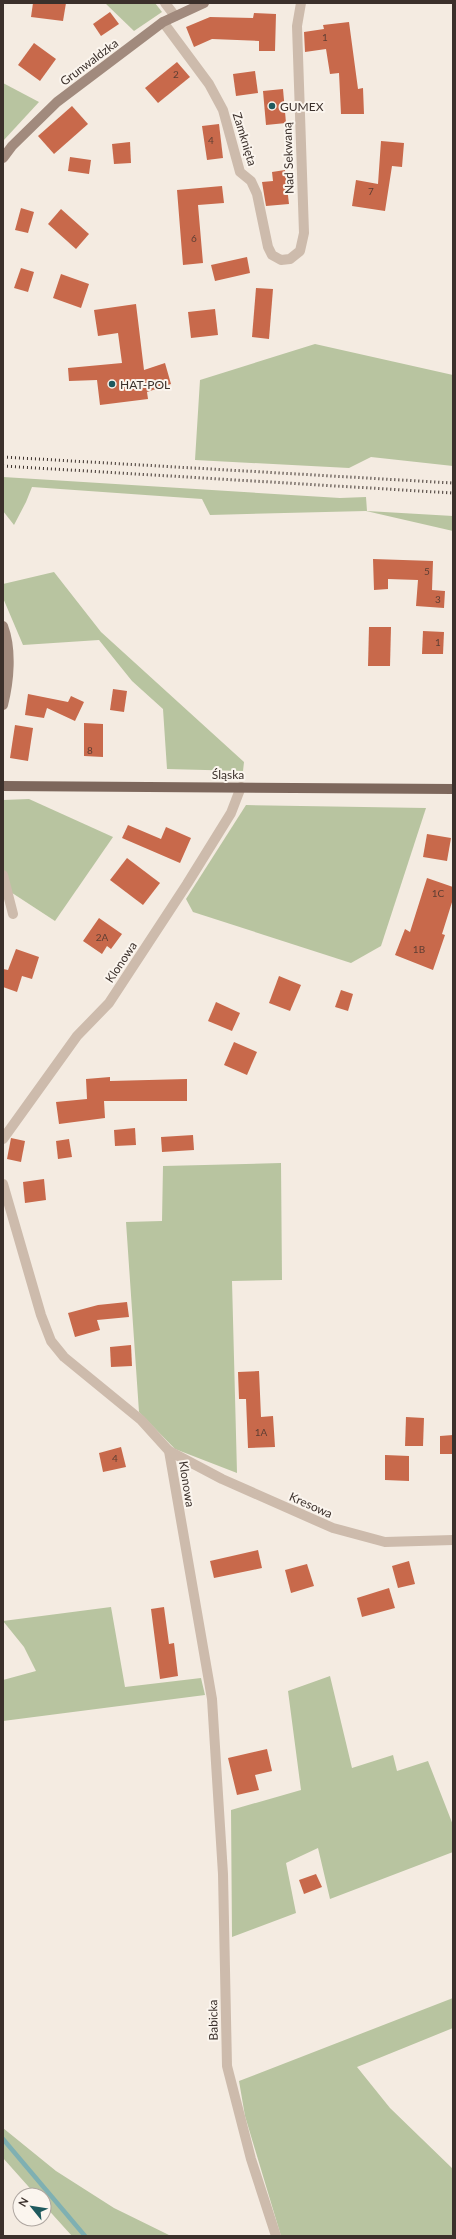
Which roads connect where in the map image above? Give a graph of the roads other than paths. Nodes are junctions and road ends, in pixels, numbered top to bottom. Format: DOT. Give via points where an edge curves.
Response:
graph roads {
  1 [pos="165,3"];
  2 [pos="204,3"];
  3 [pos="301,3"];
  4 [pos="175,16"];
  5 [pos="163,22"];
  6 [pos="3,158"];
  7 [pos="290,259"];
  8 [pos="3,626"];
  9 [pos="3,705"];
  10 [pos="3,786"];
  11 [pos="241,787"];
  12 [pos="453,789"];
  13 [pos="3,875"];
  14 [pos="13,914"];
  15 [pos="3,1139"];
  16 [pos="3,1184"];
  17 [pos="169,1451"];
  18 [pos="453,1540"];
  19 [pos="218,1796"];
  20 [pos="276,2236"];
  1 -- 4 [label="street"];
  2 -- 4 [label="street, Grunwaldzka"];
  3 -- 7 [label="street, Nad Sekwaną" via="298,26 304,233 300,251"];
  4 -- 5 [label="street, Grunwaldzka"];
  5 -- 6 [label="street, Grunwaldzka" via="57,102"];
  5 -- 7 [label="street, Zamknięta" via="209,84 223,110 240,172 251,181 257,194 272,255 281,260"];
  8 -- 9 [label="street" via="8,666"];
  10 -- 11 [label="main road, Śląska"];
  11 -- 12 [label="main road, Śląska"];
  11 -- 15 [label="street, Klonowa" via="231,813 109,1003 77,1036"];
  13 -- 14 [label="street"];
  16 -- 17 [label="street, Klonowa" via="51,1341 64,1357 141,1420"];
  17 -- 18 [label="street, Kresowa" via="222,1479 333,1528 384,1542"];
  17 -- 19 [label="street, Klonowa" via="212,1699"];
  19 -- 20 [label="street, Babicka" via="223,1874 227,2066 251,2159"];
}
